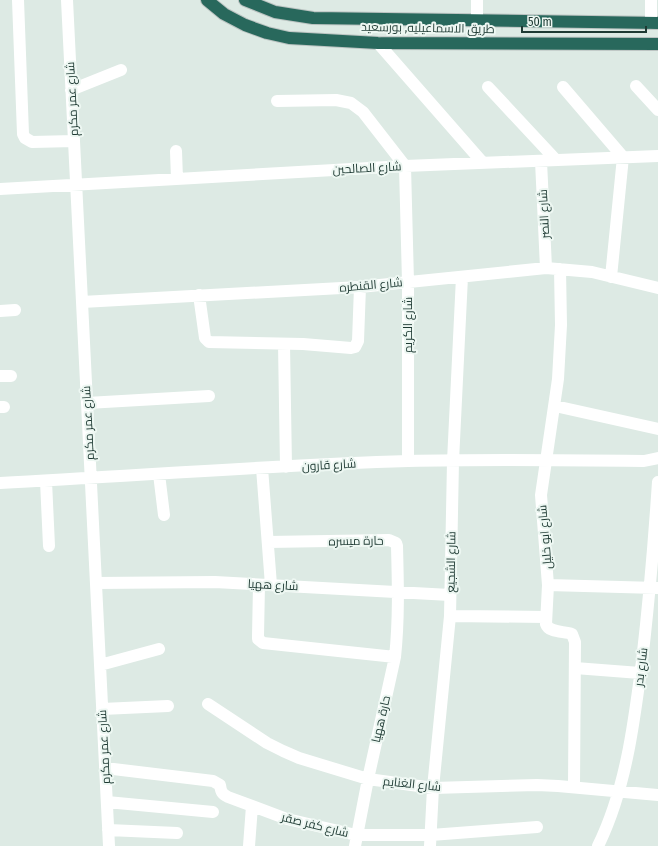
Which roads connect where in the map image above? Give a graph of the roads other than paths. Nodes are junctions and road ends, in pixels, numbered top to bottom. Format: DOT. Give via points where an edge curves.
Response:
graph roads {
  1 [pos="18,0"];
  2 [pos="67,0"];
  3 [pos="207,0"];
  4 [pos="245,0"];
  5 [pos="477,0"];
  6 [pos="651,0"];
  7 [pos="477,20"];
  8 [pos="655,23"];
  9 [pos="378,43"];
  10 [pos="658,44"];
  11 [pos="121,70"];
  12 [pos="636,86"];
  13 [pos="488,87"];
  14 [pos="563,87"];
  15 [pos="71,90"];
  16 [pos="277,101"];
  17 [pos="658,110"];
  18 [pos="74,141"];
  19 [pos="176,150"];
  20 [pos="658,156"];
  21 [pos="623,157"];
  22 [pos="556,160"];
  23 [pos="541,161"];
  24 [pos="483,163"];
  25 [pos="405,166"];
  26 [pos="177,178"];
  27 [pos="76,184"];
  28 [pos="0,189"];
  29 [pos="546,268"];
  30 [pos="560,269"];
  31 [pos="462,277"];
  32 [pos="611,277"];
  33 [pos="408,282"];
  34 [pos="360,287"];
  35 [pos="658,288"];
  36 [pos="199,295"];
  37 [pos="82,302"];
  38 [pos="15,310"];
  39 [pos="0,311"];
  40 [pos="284,344"];
  41 [pos="209,396"];
  42 [pos="87,403"];
  43 [pos="555,406"];
  44 [pos="658,429"];
  45 [pos="658,458"];
  46 [pos="546,459"];
  47 [pos="408,461"];
  48 [pos="453,461"];
  49 [pos="286,467"];
  50 [pos="262,468"];
  51 [pos="159,474"];
  52 [pos="91,478"];
  53 [pos="46,481"];
  54 [pos="658,482"];
  55 [pos="0,483"];
  56 [pos="164,515"];
  57 [pos="268,542"];
  58 [pos="49,546"];
  59 [pos="96,583"];
  60 [pos="265,585"];
  61 [pos="548,585"];
  62 [pos="654,588"];
  63 [pos="399,591"];
  64 [pos="450,595"];
  65 [pos="450,616"];
  66 [pos="546,617"];
  67 [pos="159,649"];
  68 [pos="394,656"];
  69 [pos="100,665"];
  70 [pos="575,668"];
  71 [pos="640,673"];
  72 [pos="208,704"];
  73 [pos="168,706"];
  74 [pos="102,709"];
  75 [pos="105,768"];
  76 [pos="368,779"];
  77 [pos="574,786"];
  78 [pos="432,788"];
  79 [pos="619,791"];
  80 [pos="658,795"];
  81 [pos="107,802"];
  82 [pos="252,806"];
  83 [pos="213,812"];
  84 [pos="537,827"];
  85 [pos="108,830"];
  86 [pos="177,834"];
  87 [pos="355,841"];
  88 [pos="431,841"];
  89 [pos="109,846"];
  90 [pos="248,846"];
  91 [pos="598,846"];
  1 -- 18 [label="street" via="23,134 32,142"];
  2 -- 15 [label="street, شارع عمر مكرم"];
  3 -- 9 [label="highway, طريق الاسماعيليه, بورسعيد" via="224,14 267,33 289,38"];
  4 -- 7 [label="highway, طريق الاسماعيليه, بورسعيد" via="275,12 313,18"];
  5 -- 7 [label="street"];
  6 -- 8 [label="street"];
  7 -- 8 [label="highway, طريق الاسماعيليه, بورسعيد"];
  9 -- 10 [label="highway, طريق الاسماعيليه, بورسعيد"];
  9 -- 24 [label="street"];
  11 -- 15 [label="street"];
  12 -- 17 [label="street"];
  13 -- 22 [label="street"];
  14 -- 21 [label="street"];
  15 -- 18 [label="street, شارع عمر مكرم"];
  16 -- 25 [label="street" via="336,100 351,103 363,112"];
  18 -- 27 [label="street, شارع عمر مكرم"];
  19 -- 26 [label="street"];
  20 -- 21 [label="street, شارع الصالحين"];
  21 -- 22 [label="street, شارع الصالحين"];
  21 -- 32 [label="street"];
  22 -- 23 [label="street, شارع الصالحين"];
  23 -- 24 [label="street, شارع الصالحين"];
  23 -- 29 [label="street, شارع النصر"];
  24 -- 25 [label="street, شارع الصالحين"];
  25 -- 26 [label="street, شارع الصالحين"];
  25 -- 33 [label="street, شارع الكريم"];
  26 -- 27 [label="street, شارع الصالحين"];
  27 -- 28 [label="street, شارع الصالحين"];
  27 -- 37 [label="street, شارع عمر مكرم"];
  29 -- 30 [label="street, شارع القنطره"];
  29 -- 31 [label="street, شارع القنطره"];
  30 -- 32 [label="street, شارع القنطره"];
  30 -- 43 [label="street, شارع ابو خليل" via="560,346"];
  31 -- 33 [label="street, شارع القنطره"];
  31 -- 48 [label="street, شارع الشجيع"];
  32 -- 35 [label="street, شارع القنطره"];
  33 -- 34 [label="street, شارع القنطره"];
  33 -- 47 [label="street, شارع الكريم"];
  34 -- 36 [label="street, شارع القنطره"];
  34 -- 40 [label="street" via="358,341 355,347"];
  36 -- 37 [label="street, شارع القنطره"];
  36 -- 40 [label="street" via="205,338 209,342"];
  37 -- 42 [label="street, شارع عمر مكرم"];
  38 -- 39 [label="street"];
  40 -- 49 [label="street"];
  41 -- 42 [label="street"];
  42 -- 52 [label="street, شارع عمر مكرم"];
  43 -- 44 [label="street"];
  43 -- 46 [label="street, شارع ابو خليل"];
  45 -- 46 [label="street, شارع قارون" via="644,461"];
  46 -- 48 [label="street, شارع قارون"];
  46 -- 61 [label="street, شارع ابو خليل" via="541,496"];
  47 -- 48 [label="street, شارع قارون"];
  47 -- 49 [label="street, شارع قارون"];
  48 -- 64 [label="street, شارع الشجيع"];
  49 -- 50 [label="street, شارع قارون"];
  50 -- 51 [label="street, شارع قارون"];
  50 -- 57 [label="street"];
  51 -- 52 [label="street, شارع قارون"];
  51 -- 56 [label="street"];
  52 -- 53 [label="street, شارع قارون"];
  52 -- 59 [label="street, شارع عمر مكرم"];
  53 -- 55 [label="street, شارع قارون"];
  53 -- 58 [label="street"];
  54 -- 62 [label="street, شارع بدر"];
  57 -- 60 [label="street"];
  57 -- 63 [label="street, حارة ميسره" via="393,541 397,546"];
  59 -- 60 [label="street, شارع ههيا" via="215,582"];
  59 -- 69 [label="street, شارع عمر مكرم"];
  60 -- 63 [label="street, شارع ههيا"];
  60 -- 68 [label="street" via="258,636 263,643"];
  61 -- 62 [label="street"];
  61 -- 66 [label="street, شارع ابو خليل"];
  62 -- 71 [label="street, شارع بدر"];
  63 -- 64 [label="street, شارع ههيا"];
  63 -- 68 [label="street, حارة ههيا"];
  64 -- 65 [label="street, شارع الشجيع"];
  65 -- 66 [label="street"];
  65 -- 78 [label="street, شارع الشجيع"];
  66 -- 70 [label="street" via="546,624 550,630 572,634 575,642"];
  67 -- 69 [label="street"];
  68 -- 76 [label="street, حارة ههيا"];
  69 -- 74 [label="street, شارع عمر مكرم"];
  70 -- 71 [label="street"];
  70 -- 77 [label="street"];
  71 -- 79 [label="street, شارع بدر" via="631,737"];
  72 -- 76 [label="street, شارع الغنايم" via="283,751"];
  73 -- 74 [label="street"];
  74 -- 75 [label="street, شارع عمر مكرم"];
  75 -- 81 [label="street, شارع عمر مكرم"];
  75 -- 82 [label="street, شارع كفر صقر" via="213,780 220,785 224,795"];
  76 -- 78 [label="street, شارع الغنايم"];
  76 -- 87 [label="street, حارة ههيا"];
  77 -- 78 [label="street, شارع الغنايم"];
  77 -- 79 [label="street, شارع الغنايم"];
  78 -- 88 [label="street, شارع الشجيع"];
  79 -- 80 [label="street, شارع الغنايم"];
  79 -- 91 [label="street, شارع بدر"];
  81 -- 83 [label="street"];
  81 -- 85 [label="street, شارع عمر مكرم"];
  82 -- 87 [label="street, شارع كفر صقر"];
  82 -- 90 [label="street"];
  84 -- 88 [label="street, شارع كفر صقر"];
  85 -- 86 [label="street"];
  85 -- 89 [label="street, شارع عمر مكرم"];
  87 -- 88 [label="street, شارع كفر صقر"];
}
